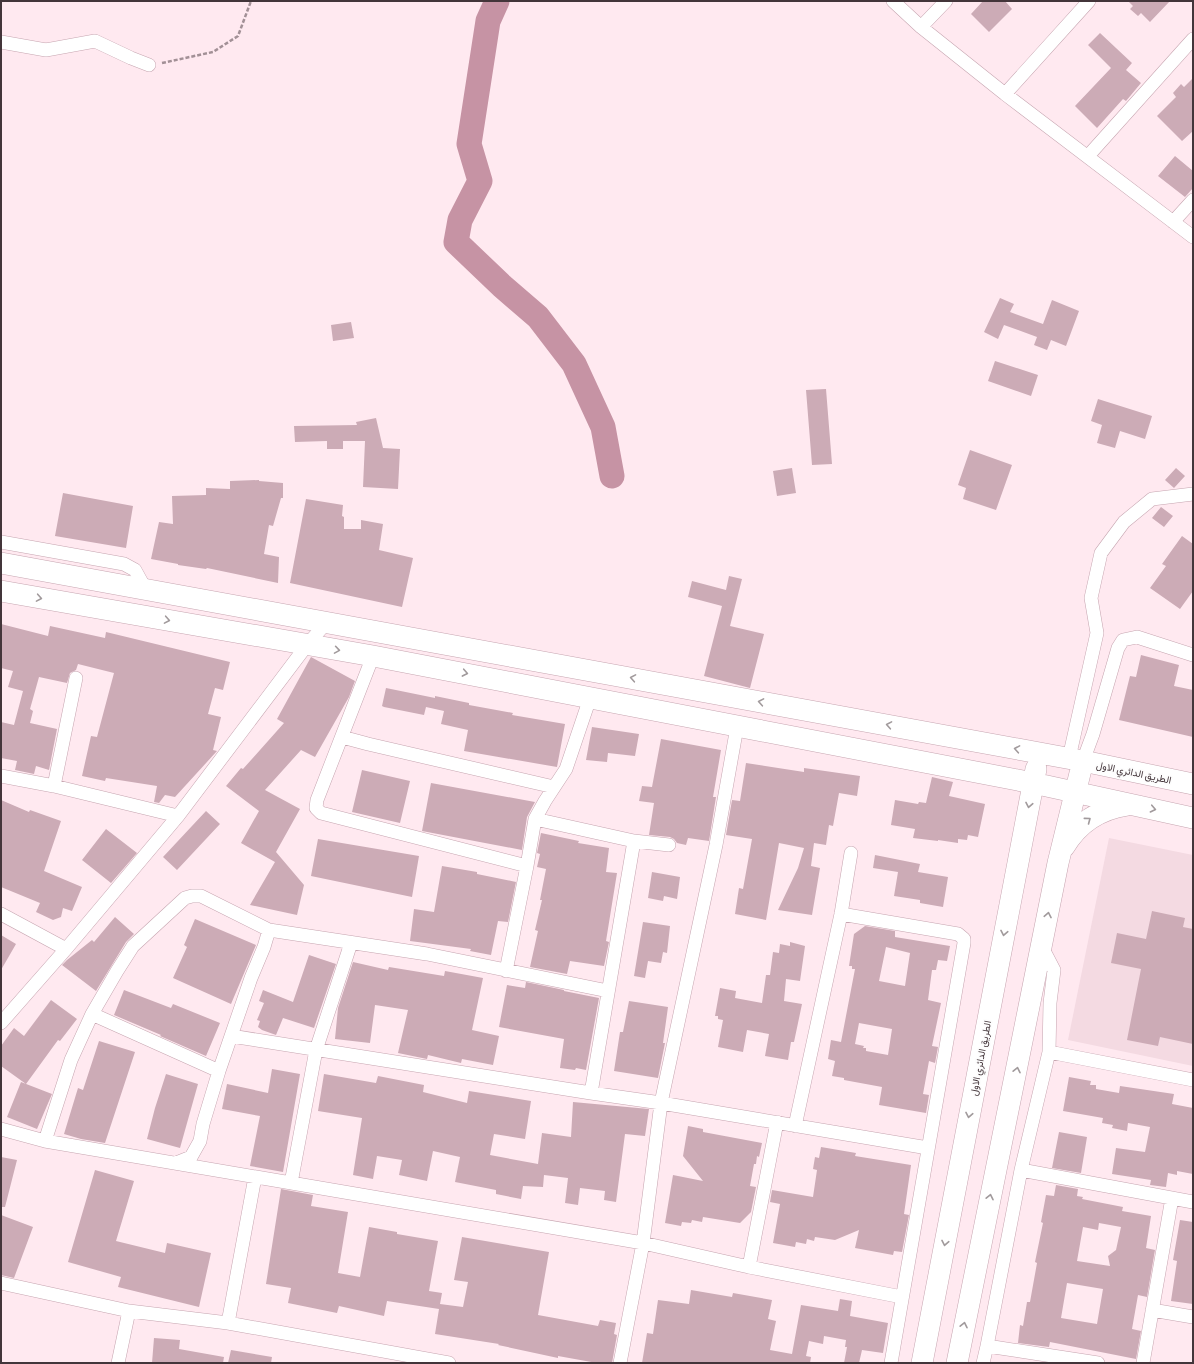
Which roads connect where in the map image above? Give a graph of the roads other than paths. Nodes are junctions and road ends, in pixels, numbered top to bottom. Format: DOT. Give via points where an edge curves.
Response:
graph roads {
  1 [pos="893,1"];
  2 [pos="946,1"];
  3 [pos="1089,1"];
  4 [pos="921,28"];
  5 [pos="1193,38"];
  6 [pos="1,42"];
  7 [pos="149,65"];
  8 [pos="1005,94"];
  9 [pos="1088,156"];
  10 [pos="1193,200"];
  11 [pos="1173,222"];
  12 [pos="1193,237"];
  13 [pos="1193,494"];
  14 [pos="1,542"];
  15 [pos="1,563"];
  16 [pos="146,590"];
  17 [pos="1,591"];
  18 [pos="327,622"];
  19 [pos="307,645"];
  20 [pos="1193,655"];
  21 [pos="373,656"];
  22 [pos="76,678"];
  23 [pos="590,698"];
  24 [pos="737,727"];
  25 [pos="342,737"];
  26 [pos="1039,753"];
  27 [pos="1076,760"];
  28 [pos="1,776"];
  29 [pos="1033,783"];
  30 [pos="1193,784"];
  31 [pos="54,786"];
  32 [pos="554,787"];
  33 [pos="1074,792"];
  34 [pos="1131,804"];
  35 [pos="178,816"];
  36 [pos="1193,818"];
  37 [pos="535,819"];
  38 [pos="634,841"];
  39 [pos="669,845"];
  40 [pos="851,853"];
  41 [pos="1058,863"];
  42 [pos="527,866"];
  43 [pos="1,914"];
  44 [pos="841,914"];
  45 [pos="269,930"];
  46 [pos="351,943"];
  47 [pos="1042,947"];
  48 [pos="66,949"];
  49 [pos="506,971"];
  50 [pos="608,991"];
  51 [pos="92,1014"];
  52 [pos="1,1024"];
  53 [pos="231,1036"];
  54 [pos="316,1050"];
  55 [pos="1049,1052"];
  56 [pos="219,1071"];
  57 [pos="1193,1080"];
  58 [pos="591,1093"];
  59 [pos="662,1103"];
  60 [pos="777,1122"];
  61 [pos="796,1126"];
  62 [pos="1,1129"];
  63 [pos="45,1140"];
  64 [pos="928,1148"];
  65 [pos="176,1163"];
  66 [pos="1021,1170"];
  67 [pos="255,1177"];
  68 [pos="291,1183"];
  69 [pos="1172,1198"];
  70 [pos="1193,1202"];
  71 [pos="643,1243"];
  72 [pos="749,1267"];
  73 [pos="1,1283"];
  74 [pos="902,1297"];
  75 [pos="1152,1310"];
  76 [pos="129,1311"];
  77 [pos="1193,1317"];
  78 [pos="228,1323"];
  79 [pos="987,1346"];
  80 [pos="390,1358"];
  81 [pos="118,1363"];
  82 [pos="449,1363"];
  83 [pos="620,1363"];
  84 [pos="891,1363"];
  85 [pos="922,1363"];
  86 [pos="957,1363"];
  87 [pos="983,1363"];
  88 [pos="1098,1363"];
  89 [pos="1143,1363"];
  1 -- 4 [label="street"];
  2 -- 4 [label="street"];
  3 -- 8 [label="street"];
  4 -- 8 [label="street"];
  5 -- 9 [label="street"];
  6 -- 7 [label="street" via="46,50 95,41"];
  8 -- 9 [label="street"];
  9 -- 11 [label="street"];
  10 -- 11 [label="street"];
  11 -- 12 [label="street"];
  13 -- 27 [label="street" via="1152,499 1124,522 1101,553 1091,598 1097,633"];
  14 -- 16 [label="street" via="124,564 135,570"];
  15 -- 16 [label="main road"];
  16 -- 18 [label="main road"];
  17 -- 19 [label="main road, one-way"];
  18 -- 19 [label="street"];
  26 -- 18 [label="main road, one-way"];
  19 -- 21 [label="main road, one-way"];
  19 -- 35 [label="street"];
  20 -- 27 [label="street" via="1137,638 1123,640 1118,648 1094,729"];
  21 -- 23 [label="main road, one-way"];
  21 -- 25 [label="street"];
  22 -- 31 [label="street"];
  23 -- 24 [label="main road"];
  23 -- 32 [label="street" via="566,769"];
  24 -- 29 [label="main road"];
  24 -- 59 [label="street" via="716,845"];
  25 -- 32 [label="street"];
  25 -- 42 [label="street" via="317,800 316,808 320,813"];
  26 -- 27 [label="main road"];
  26 -- 29 [label="main road, الطريق الدائري الاول"];
  27 -- 30 [label="main road, الطريق الدائري الاول"];
  27 -- 33 [label="main road, الطريق الدائري الاول"];
  28 -- 31 [label="street"];
  29 -- 33 [label="main road"];
  29 -- 85 [label="main road, الطريق الدائري الاول, one-way"];
  31 -- 35 [label="street"];
  32 -- 37 [label="street"];
  33 -- 34 [label="main road"];
  33 -- 41 [label="main road, الطريق الدائري الاول"];
  34 -- 36 [label="main road, one-way"];
  41 -- 34 [label="main road, one-way" via="1062,851 1077,829 1108,809"];
  35 -- 48 [label="street"];
  37 -- 38 [label="street"];
  37 -- 42 [label="street"];
  38 -- 39 [label="street"];
  38 -- 50 [label="street"];
  40 -- 44 [label="street"];
  47 -- 41 [label="main road, الطريق الدائري الاول, one-way"];
  42 -- 49 [label="street"];
  43 -- 48 [label="street"];
  44 -- 61 [label="street"];
  44 -- 64 [label="street" via="958,934 964,939"];
  45 -- 46 [label="street"];
  45 -- 51 [label="street" via="201,896 185,898 133,946"];
  45 -- 53 [label="street"];
  46 -- 49 [label="street" via="427,954"];
  46 -- 54 [label="street"];
  47 -- 55 [label="street" via="1054,970"];
  86 -- 47 [label="main road, الطريق الدائري الاول, one-way"];
  48 -- 52 [label="street"];
  49 -- 50 [label="street"];
  50 -- 58 [label="street"];
  51 -- 56 [label="street"];
  51 -- 63 [label="street" via="71,1060"];
  53 -- 54 [label="street"];
  53 -- 56 [label="street"];
  54 -- 58 [label="street"];
  54 -- 68 [label="street"];
  55 -- 57 [label="street"];
  55 -- 66 [label="street"];
  56 -- 65 [label="street" via="200,1141 190,1157"];
  58 -- 59 [label="street"];
  59 -- 60 [label="street"];
  59 -- 71 [label="street"];
  60 -- 61 [label="street"];
  60 -- 72 [label="street"];
  61 -- 64 [label="street"];
  62 -- 63 [label="street"];
  63 -- 65 [label="street"];
  64 -- 74 [label="street"];
  65 -- 67 [label="street"];
  66 -- 69 [label="street"];
  66 -- 79 [label="street"];
  67 -- 68 [label="street"];
  67 -- 78 [label="street"];
  68 -- 71 [label="street"];
  69 -- 70 [label="street"];
  69 -- 75 [label="street"];
  71 -- 72 [label="street"];
  71 -- 83 [label="street"];
  72 -- 74 [label="street"];
  73 -- 76 [label="street"];
  74 -- 84 [label="street"];
  75 -- 77 [label="street"];
  75 -- 89 [label="street"];
  76 -- 78 [label="street"];
  76 -- 81 [label="street"];
  78 -- 80 [label="street"];
  79 -- 87 [label="street"];
  79 -- 88 [label="street"];
  80 -- 82 [label="street"];
}
